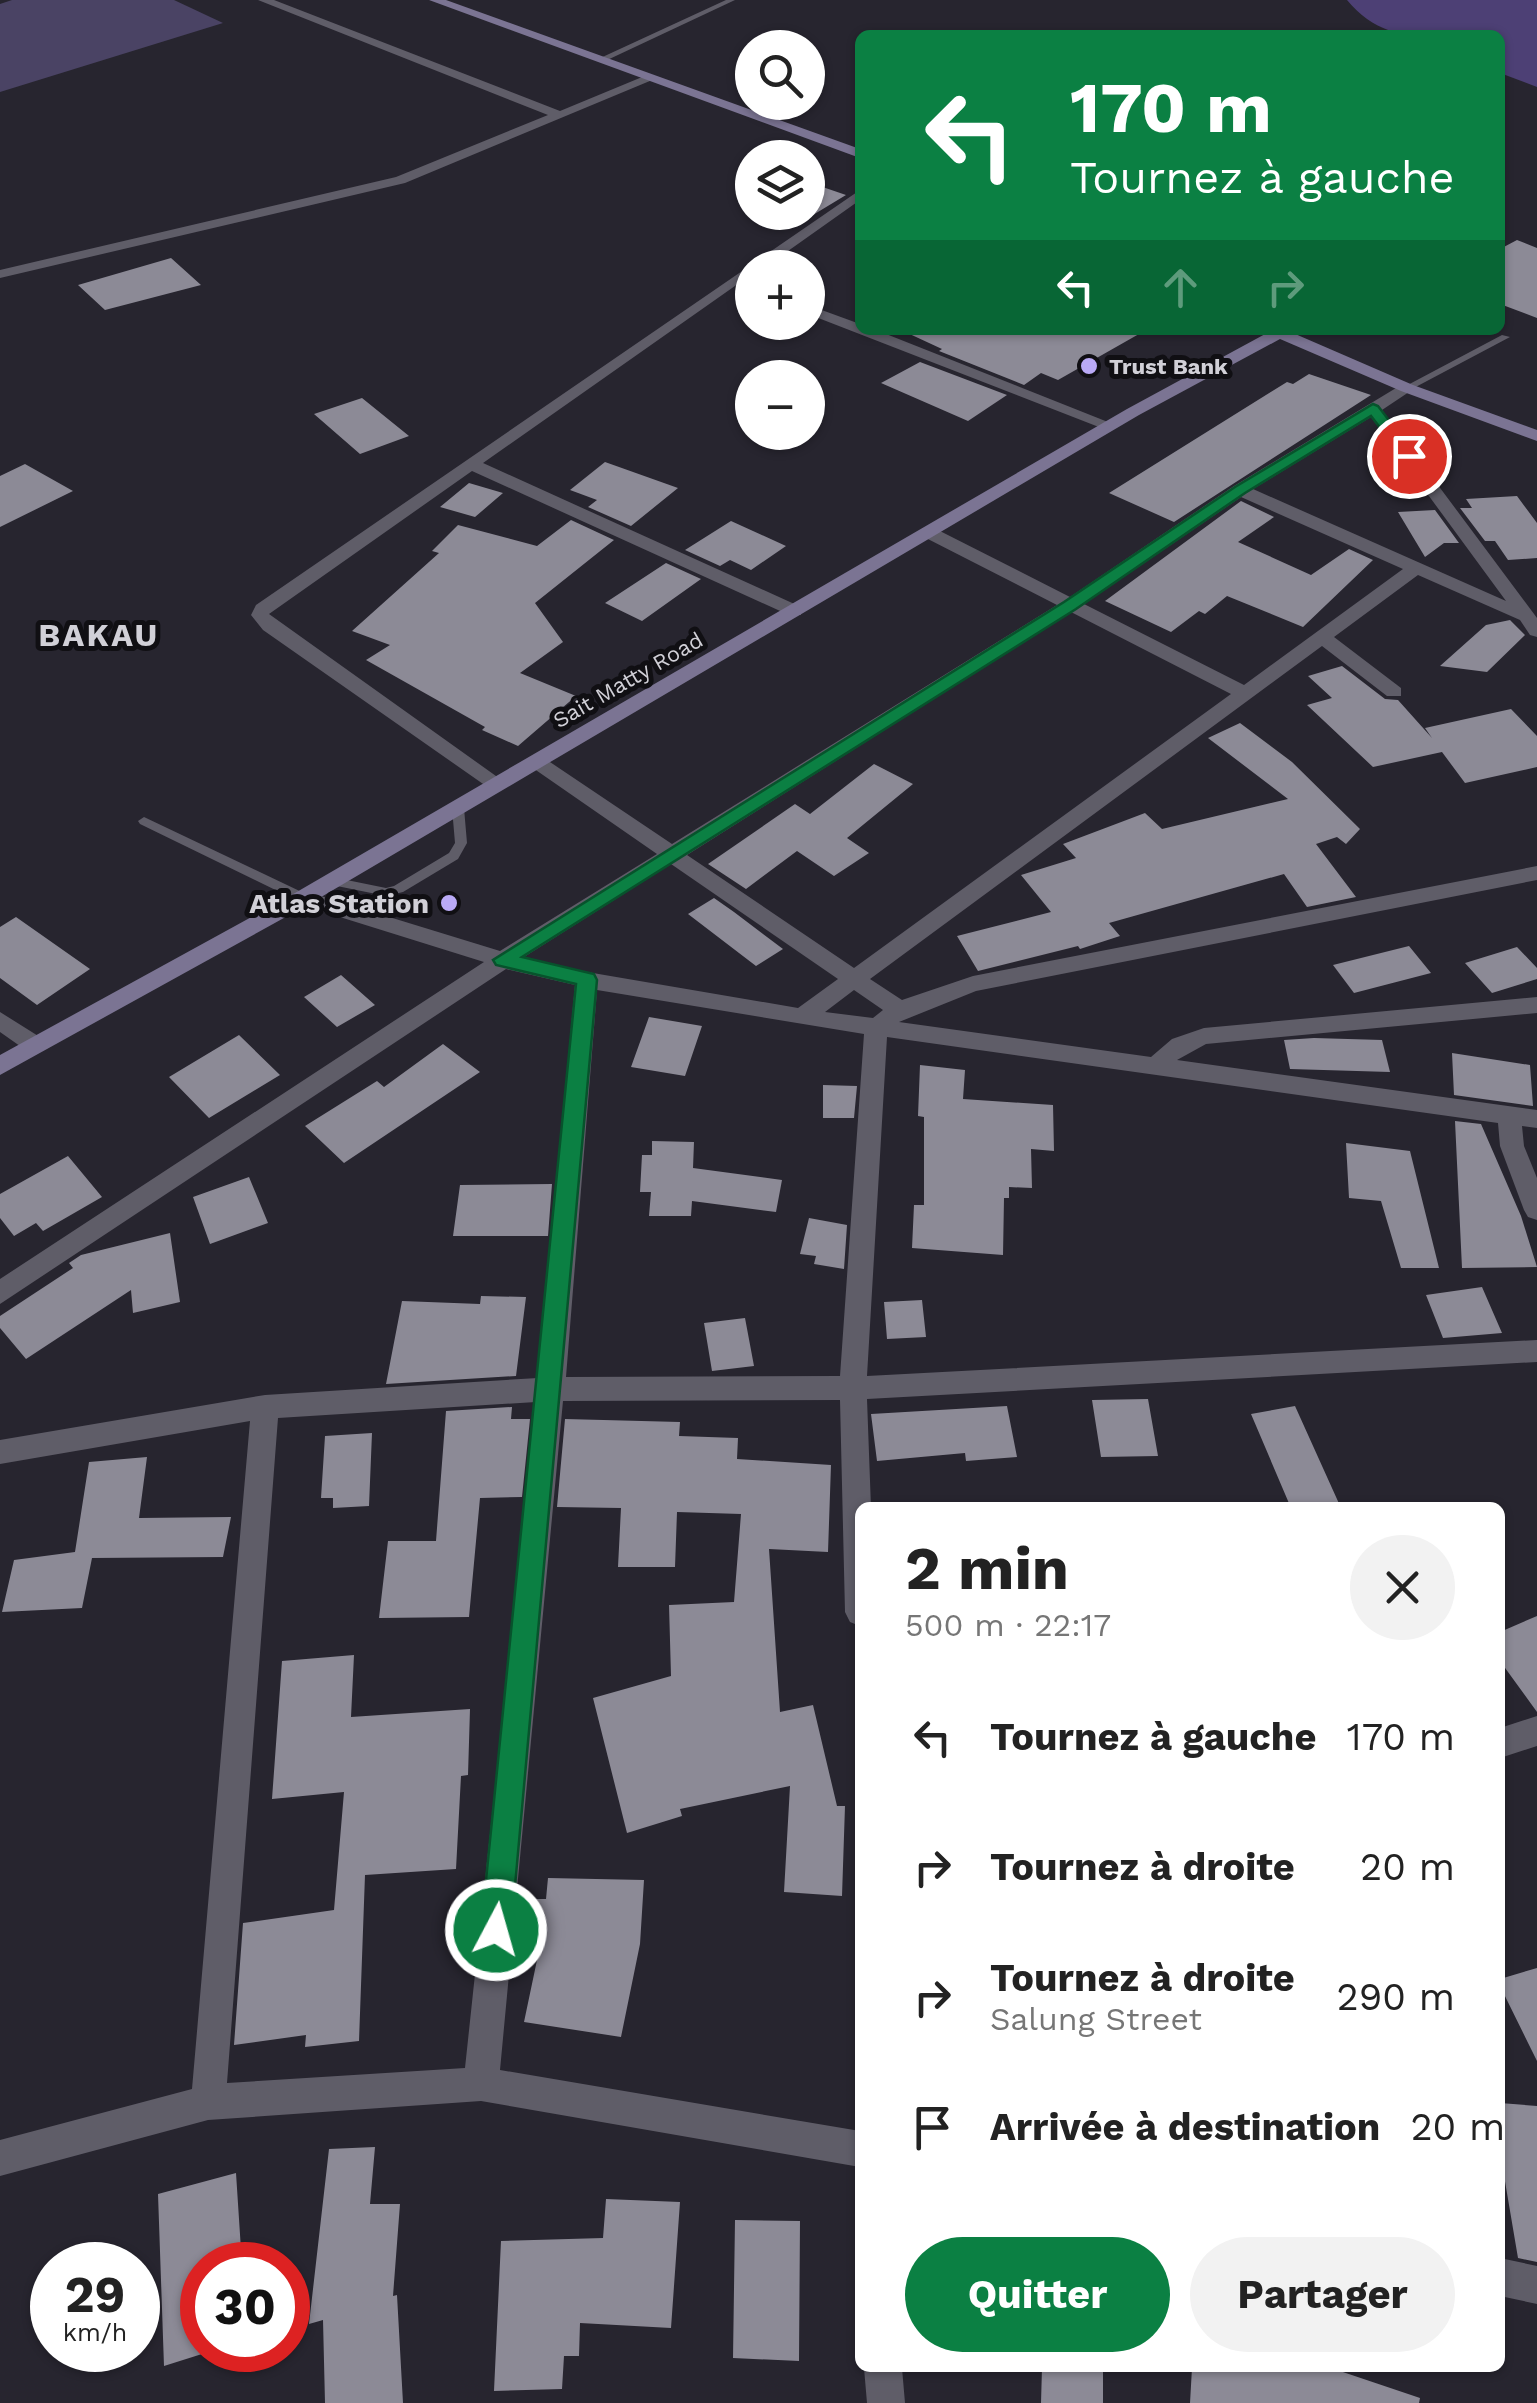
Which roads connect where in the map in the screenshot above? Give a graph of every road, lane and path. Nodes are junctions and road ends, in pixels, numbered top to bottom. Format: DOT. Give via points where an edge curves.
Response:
graph roads {
  1 [pos="264,0"];
  2 [pos="436,0"];
  3 [pos="732,0"];
  4 [pos="600,60"];
  5 [pos="650,78"];
  6 [pos="562,116"];
  7 [pos="855,152"];
  8 [pos="855,197"];
  9 [pos="779,250"];
  10 [pos="0,274"];
  11 [pos="735,290"];
  12 [pos="825,316"];
  13 [pos="855,328"];
  14 [pos="874,335"];
  15 [pos="1272,335"];
  16 [pos="1288,335"];
  17 [pos="1505,338"];
  18 [pos="1407,388"];
  19 [pos="1373,409"];
  20 [pos="1110,426"];
  21 [pos="1537,436"];
  22 [pos="471,464"];
  23 [pos="1240,490"];
  24 [pos="928,532"];
  25 [pos="1415,569"];
  26 [pos="1070,605"];
  27 [pos="795,611"];
  28 [pos="1530,624"];
  29 [pos="1323,636"];
  30 [pos="1394,692"];
  31 [pos="1245,693"];
  32 [pos="537,762"];
  33 [pos="496,786"];
  34 [pos="458,808"];
  35 [pos="144,822"];
  36 [pos="674,854"];
  37 [pos="1537,873"];
  38 [pos="332,881"];
  39 [pos="303,898"];
  40 [pos="503,960"];
  41 [pos="855,978"];
  42 [pos="587,980"];
  43 [pos="1537,1005"];
  44 [pos="899,1010"];
  45 [pos="802,1017"];
  46 [pos="0,1020"];
  47 [pos="876,1028"];
  48 [pos="35,1045"];
  49 [pos="1158,1064"];
  50 [pos="0,1066"];
  51 [pos="1509,1117"];
  52 [pos="1537,1119"];
  53 [pos="1537,1210"];
  54 [pos="0,1293"];
  55 [pos="1537,1350"];
  56 [pos="854,1388"];
  57 [pos="550,1390"];
  58 [pos="266,1407"];
  59 [pos="0,1452"];
  60 [pos="857,1502"];
  61 [pos="1537,1731"];
  62 [pos="1505,1741"];
  63 [pos="481,2084"];
  64 [pos="208,2102"];
  65 [pos="855,2148"];
  66 [pos="0,2158"];
  67 [pos="1505,2278"];
  68 [pos="1537,2285"];
  69 [pos="883,2372"];
  70 [pos="886,2403"];
  1 -- 6 [label="street"];
  2 -- 4 [label="street"];
  3 -- 4 [label="lane"];
  4 -- 5 [label="street"];
  5 -- 6 [label="street"];
  5 -- 7 [label="street"];
  6 -- 10 [label="street" via="400,180"];
  8 -- 9 [label="street"];
  11 -- 22 [label="street"];
  12 -- 13 [label="street"];
  14 -- 20 [label="street"];
  15 -- 20 [label="street, Sait Matty Road"];
  16 -- 18 [label="street"];
  17 -- 18 [label="lane"];
  18 -- 19 [label="street"];
  18 -- 21 [label="street"];
  19 -- 23 [label="street"];
  19 -- 28 [label="street"];
  20 -- 24 [label="street, Sait Matty Road"];
  22 -- 27 [label="street"];
  22 -- 33 [label="street" via="260,615"];
  23 -- 25 [label="street"];
  23 -- 26 [label="street"];
  24 -- 26 [label="street"];
  24 -- 27 [label="street, Sait Matty Road"];
  25 -- 28 [label="street"];
  25 -- 29 [label="street"];
  26 -- 31 [label="street"];
  26 -- 36 [label="street"];
  27 -- 32 [label="street, Sait Matty Road"];
  29 -- 30 [label="street"];
  29 -- 31 [label="street"];
  31 -- 41 [label="street"];
  32 -- 33 [label="street, Sait Matty Road"];
  32 -- 36 [label="street"];
  33 -- 34 [label="street, Sait Matty Road"];
  34 -- 38 [label="street, Sait Matty Road"];
  34 -- 38 [label="lane" via="461,843 454,856 398,889"];
  35 -- 39 [label="lane"];
  36 -- 40 [label="street"];
  36 -- 41 [label="street"];
  37 -- 44 [label="street" via="990,980"];
  38 -- 39 [label="street, Sait Matty Road"];
  39 -- 40 [label="street"];
  39 -- 48 [label="street, Sait Matty Road"];
  40 -- 42 [label="street"];
  40 -- 54 [label="street"];
  41 -- 44 [label="street"];
  41 -- 45 [label="street"];
  42 -- 45 [label="street"];
  42 -- 57 [label="street"];
  43 -- 49 [label="street" via="1204,1036"];
  44 -- 47 [label="street"];
  45 -- 47 [label="street"];
  46 -- 48 [label="street"];
  47 -- 49 [label="street"];
  47 -- 56 [label="street"];
  48 -- 50 [label="street, Sait Matty Road"];
  49 -- 51 [label="street"];
  51 -- 52 [label="street"];
  51 -- 53 [label="street" via="1512,1146"];
  55 -- 56 [label="street"];
  56 -- 57 [label="street"];
  56 -- 60 [label="street"];
  57 -- 58 [label="street"];
  57 -- 63 [label="street"];
  58 -- 59 [label="street"];
  58 -- 64 [label="street"];
  61 -- 62 [label="street"];
  63 -- 64 [label="street"];
  63 -- 65 [label="street"];
  64 -- 66 [label="street"];
  67 -- 68 [label="street"];
  69 -- 70 [label="street"];
}
